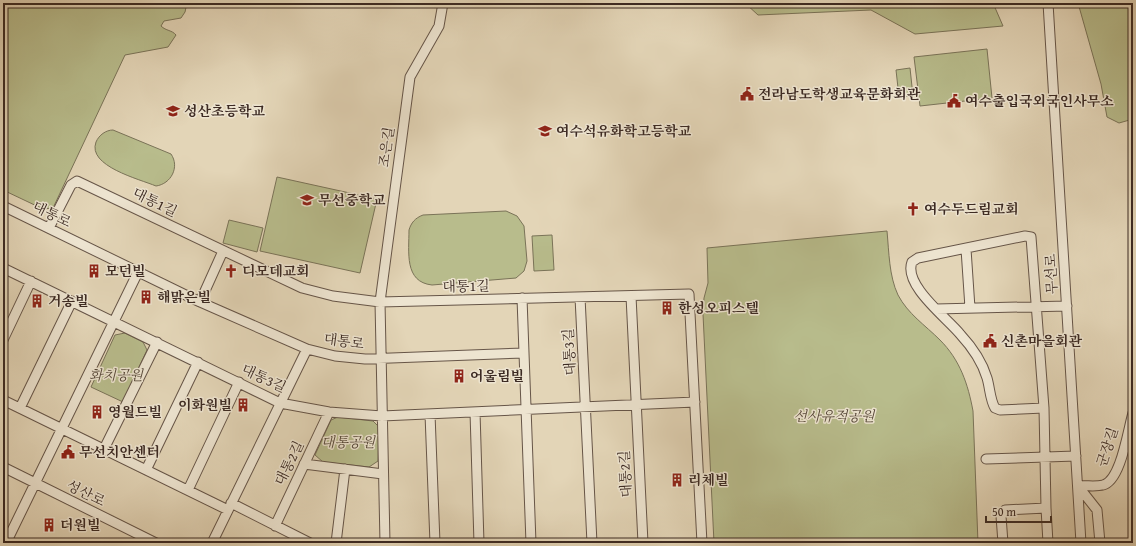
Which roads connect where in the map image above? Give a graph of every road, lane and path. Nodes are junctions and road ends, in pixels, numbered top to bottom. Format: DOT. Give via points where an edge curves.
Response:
graph roads {
  1 [pos="443,3"];
  2 [pos="1048,3"];
  3 [pos="3,206"];
  4 [pos="49,228"];
  5 [pos="966,249"];
  6 [pos="223,251"];
  7 [pos="3,268"];
  8 [pos="138,272"];
  9 [pos="31,281"];
  10 [pos="631,296"];
  11 [pos="580,297"];
  12 [pos="522,298"];
  13 [pos="72,301"];
  14 [pos="200,302"];
  15 [pos="380,302"];
  16 [pos="1037,306"];
  17 [pos="1067,306"];
  18 [pos="970,308"];
  19 [pos="936,309"];
  20 [pos="115,322"];
  21 [pos="3,340"];
  22 [pos="157,342"];
  23 [pos="307,349"];
  24 [pos="524,353"];
  25 [pos="381,359"];
  26 [pos="198,362"];
  27 [pos="239,382"];
  28 [pos="3,400"];
  29 [pos="280,402"];
  30 [pos="695,402"];
  31 [pos="636,404"];
  32 [pos="585,407"];
  33 [pos="20,408"];
  34 [pos="1044,408"];
  35 [pos="525,409"];
  36 [pos="329,412"];
  37 [pos="475,412"];
  38 [pos="1133,413"];
  39 [pos="430,414"];
  40 [pos="382,416"];
  41 [pos="62,429"];
  42 [pos="104,450"];
  43 [pos="1076,456"];
  44 [pos="1045,457"];
  45 [pos="986,459"];
  46 [pos="304,464"];
  47 [pos="3,467"];
  48 [pos="345,469"];
  49 [pos="146,470"];
  50 [pos="383,474"];
  51 [pos="35,483"];
  52 [pos="1078,486"];
  53 [pos="188,490"];
  54 [pos="230,507"];
  55 [pos="1046,508"];
  56 [pos="275,526"];
  57 [pos="6,543"];
  58 [pos="156,543"];
  59 [pos="212,543"];
  60 [pos="310,543"];
  61 [pos="336,543"];
  62 [pos="385,543"];
  63 [pos="434,543"];
  64 [pos="479,543"];
  65 [pos="531,543"];
  66 [pos="592,543"];
  67 [pos="643,543"];
  68 [pos="702,543"];
  69 [pos="1003,543"];
  70 [pos="1048,543"];
  71 [pos="1081,543"];
  72 [pos="1100,543"];
  1 -- 15 [label="street, 조은길" via="438,26 410,77"];
  2 -- 17 [label="street, 무선로"];
  3 -- 4 [label="street, 대통로"];
  4 -- 6 [label="street, 대통1길" via="71,185 77,181"];
  4 -- 8 [label="street, 대통로"];
  5 -- 16 [label="street" via="1030,236"];
  5 -- 18 [label="street"];
  5 -- 19 [label="street" via="918,258 912,262 910,270 915,284"];
  6 -- 14 [label="street"];
  6 -- 15 [label="street, 대통1길" via="302,288 333,296"];
  7 -- 9 [label="street, 대통3길"];
  8 -- 14 [label="street, 대통로"];
  8 -- 20 [label="street"];
  9 -- 13 [label="street, 대통3길"];
  9 -- 21 [label="street"];
  10 -- 11 [label="street, 대통1길"];
  10 -- 30 [label="street, 대통1길" via="689,294"];
  10 -- 31 [label="street"];
  11 -- 12 [label="street, 대통1길"];
  11 -- 32 [label="street, 대통3길"];
  12 -- 15 [label="street, 대통1길"];
  12 -- 24 [label="street"];
  13 -- 20 [label="street, 대통3길"];
  13 -- 33 [label="street"];
  14 -- 23 [label="street, 대통로"];
  15 -- 25 [label="street, 조은길"];
  16 -- 17 [label="street"];
  16 -- 18 [label="street"];
  16 -- 34 [label="street"];
  17 -- 43 [label="street, 무선로"];
  18 -- 19 [label="street"];
  19 -- 34 [label="street" via="959,332 977,356 987,377 995,408"];
  20 -- 22 [label="street, 대통3길"];
  20 -- 41 [label="street"];
  22 -- 26 [label="street, 대통3길"];
  22 -- 42 [label="street"];
  23 -- 25 [label="street, 대통로" via="345,358"];
  23 -- 29 [label="street"];
  24 -- 25 [label="street, 대통로"];
  24 -- 35 [label="street"];
  25 -- 40 [label="street, 조은길"];
  26 -- 27 [label="street, 대통3길"];
  26 -- 49 [label="street"];
  27 -- 29 [label="street, 대통3길"];
  27 -- 53 [label="street"];
  28 -- 33 [label="street"];
  29 -- 36 [label="street, 대통3길"];
  29 -- 54 [label="street"];
  30 -- 31 [label="street, 대통3길"];
  30 -- 68 [label="street, 대통1길"];
  31 -- 32 [label="street, 대통3길"];
  31 -- 67 [label="street, 대통2길"];
  32 -- 35 [label="street, 대통3길"];
  32 -- 66 [label="street"];
  33 -- 41 [label="street"];
  34 -- 44 [label="street"];
  35 -- 37 [label="street, 대통3길"];
  35 -- 65 [label="street"];
  36 -- 40 [label="street, 대통3길"];
  36 -- 46 [label="street, 대통2길"];
  37 -- 39 [label="street, 대통3길"];
  37 -- 64 [label="street"];
  38 -- 52 [label="street, 군장길" via="1114,476 1103,485"];
  39 -- 40 [label="street, 대통3길"];
  39 -- 63 [label="street"];
  40 -- 50 [label="street"];
  41 -- 42 [label="street"];
  41 -- 51 [label="street"];
  42 -- 49 [label="street"];
  43 -- 44 [label="street"];
  43 -- 52 [label="street, 무선로"];
  44 -- 45 [label="street"];
  44 -- 55 [label="street"];
  46 -- 48 [label="street"];
  46 -- 56 [label="street, 대통2길"];
  47 -- 51 [label="street, 성산로"];
  48 -- 50 [label="street"];
  48 -- 61 [label="street"];
  49 -- 53 [label="street"];
  50 -- 62 [label="street"];
  51 -- 57 [label="street"];
  51 -- 58 [label="street, 성산로"];
  52 -- 71 [label="street, 무선로"];
  52 -- 72 [label="street" via="1097,510"];
  53 -- 54 [label="street"];
  54 -- 56 [label="street"];
  54 -- 59 [label="street"];
  55 -- 69 [label="street" via="1005,510 1001,516"];
  55 -- 70 [label="street"];
  56 -- 60 [label="street"];
}
